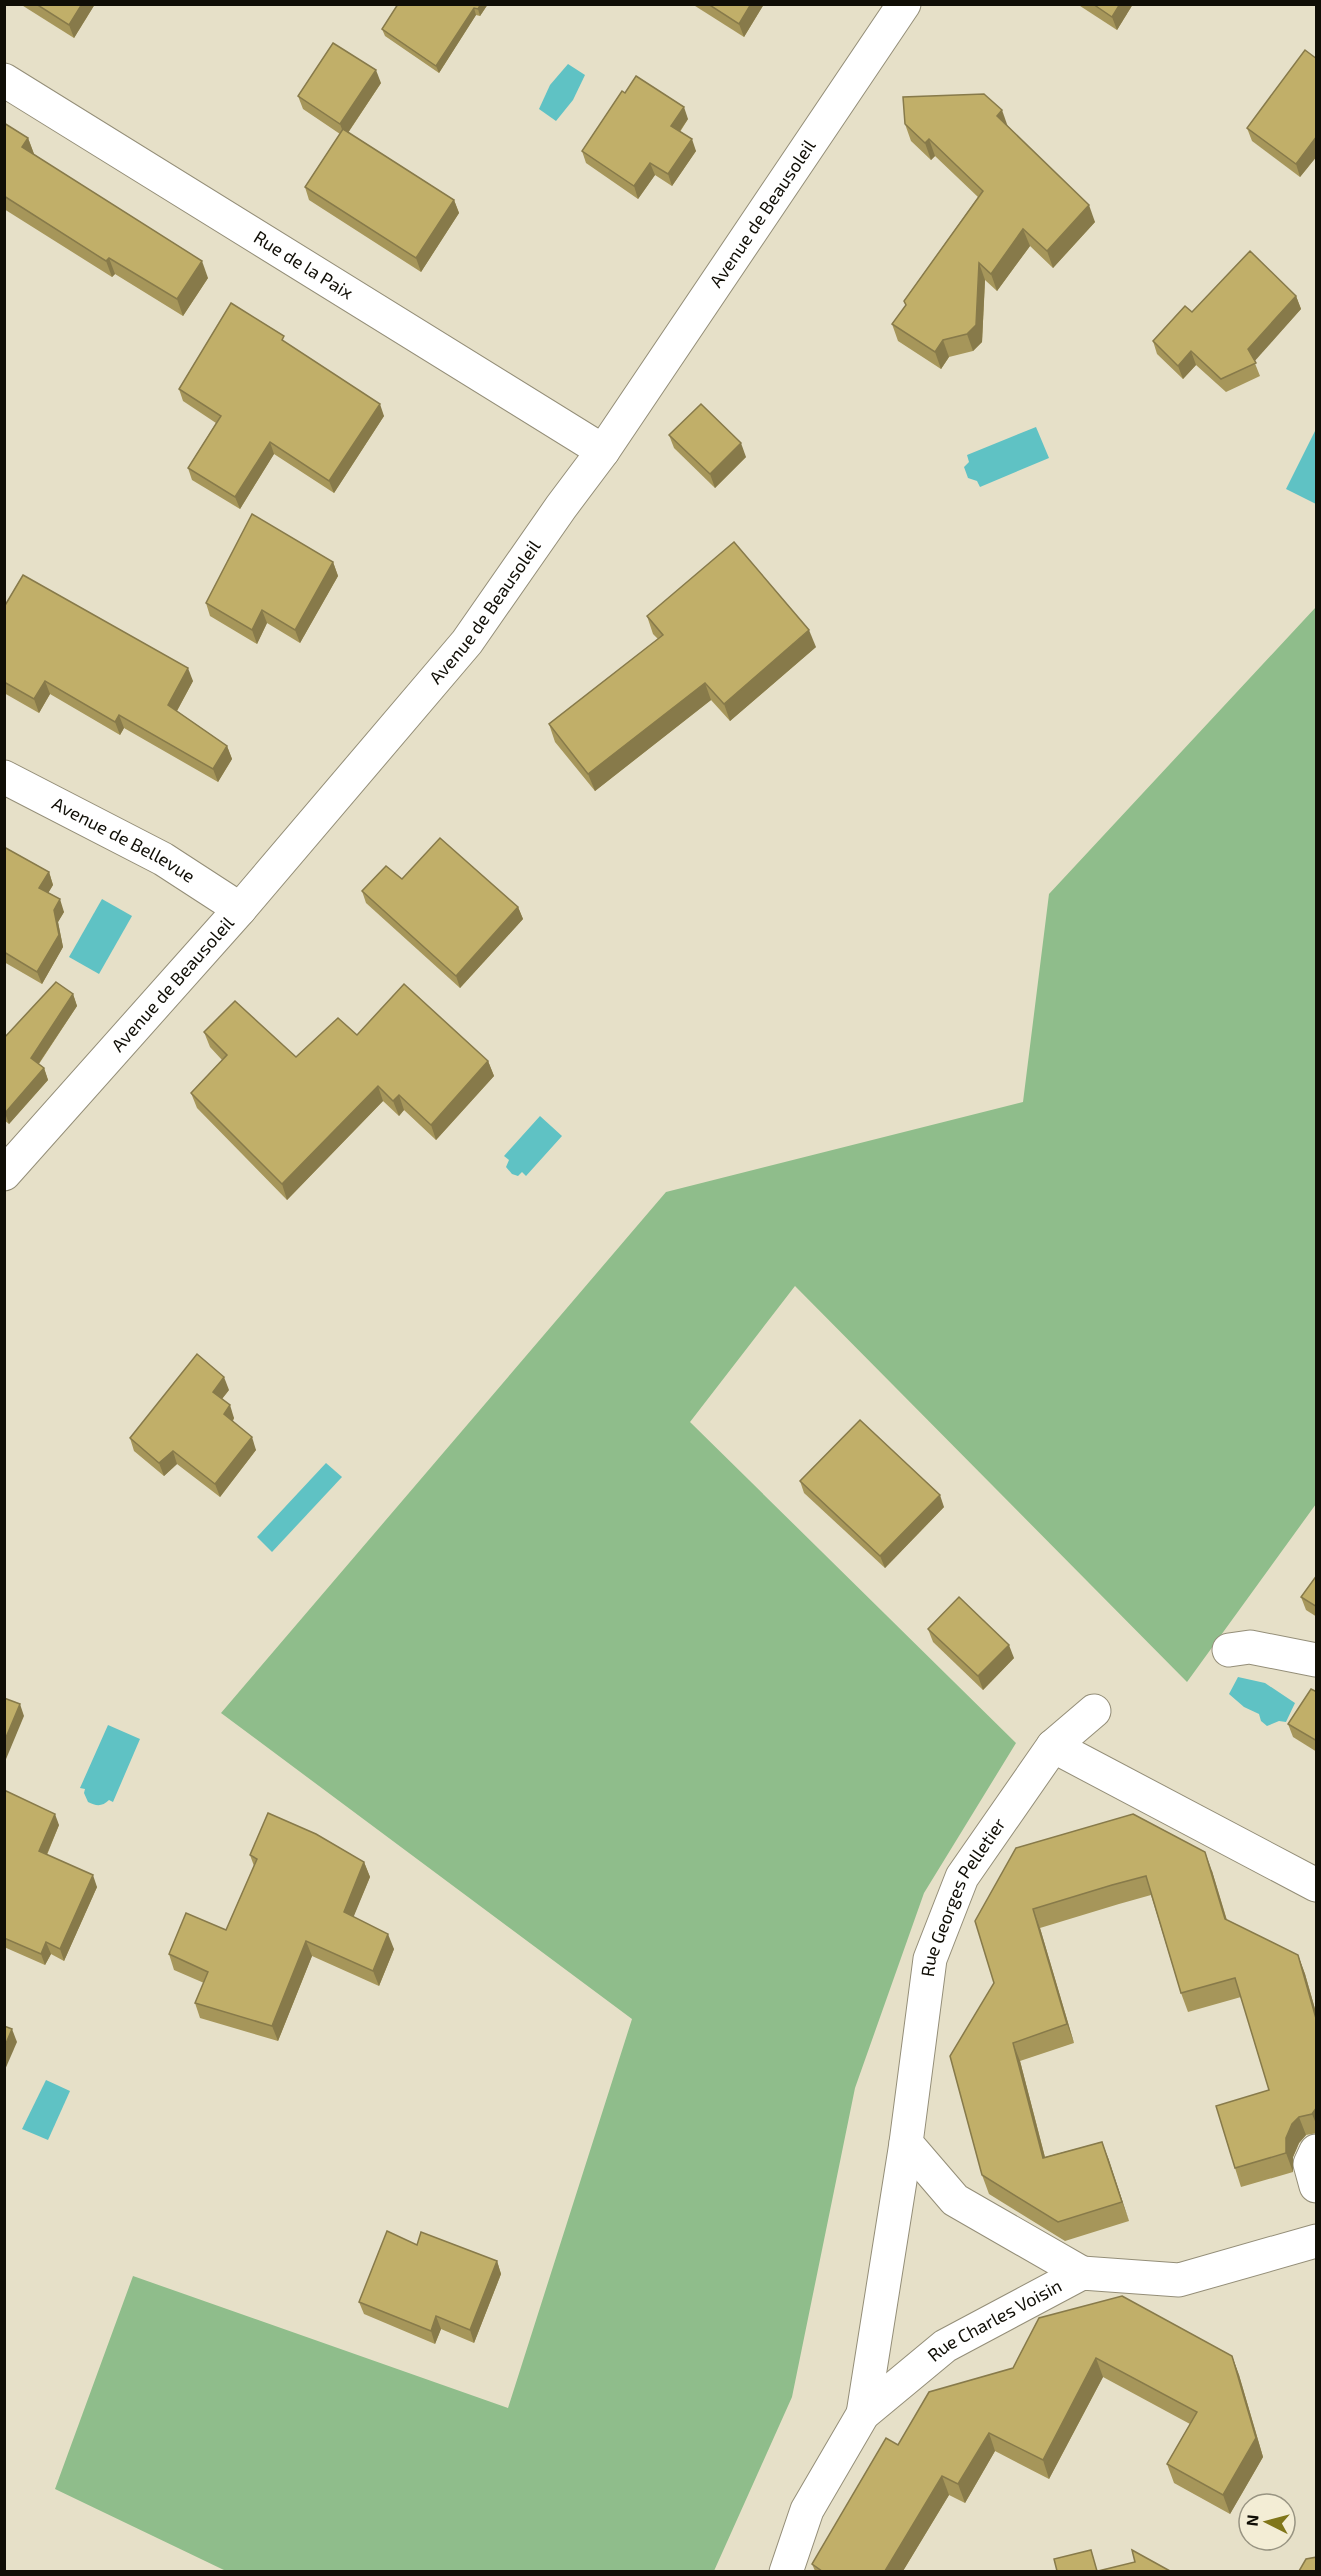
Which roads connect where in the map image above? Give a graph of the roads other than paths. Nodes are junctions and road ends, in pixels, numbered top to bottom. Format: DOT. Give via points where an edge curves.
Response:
graph roads {
  1 [pos="904,4"];
  2 [pos="4,80"];
  3 [pos="603,451"];
  4 [pos="4,777"];
  5 [pos="240,909"];
  6 [pos="4,1174"];
  7 [pos="1229,1650"];
  8 [pos="1317,1660"];
  9 [pos="1094,1711"];
  10 [pos="1053,1746"];
  11 [pos="1317,1885"];
  12 [pos="906,2143"];
  13 [pos="1317,2151"];
  14 [pos="1317,2186"];
  15 [pos="1317,2241"];
  16 [pos="1082,2273"];
  17 [pos="863,2414"];
  18 [pos="786,2571"];
  1 -- 3 [label="street, Avenue de Beausoleil"];
  2 -- 3 [label="street, Rue de la Paix"];
  3 -- 5 [label="street, Avenue de Beausoleil" via="466,642"];
  4 -- 5 [label="street, Avenue de Bellevue" via="162,859"];
  5 -- 6 [label="street, Avenue de Beausoleil"];
  7 -- 8 [label="street" via="1250,1647"];
  9 -- 10 [label="street, Rue Georges Pelletier"];
  10 -- 11 [label="street"];
  10 -- 12 [label="street, Rue Georges Pelletier" via="962,1877 930,1959"];
  12 -- 16 [label="street" via="955,2200"];
  12 -- 17 [label="street, Rue Georges Pelletier"];
  13 -- 14 [label="street" via="1310,2164"];
  15 -- 16 [label="street, Rue Charles Voisin" via="1179,2280"];
  16 -- 17 [label="street, Rue Charles Voisin" via="945,2346"];
  17 -- 18 [label="street, Rue Charles Voisin" via="807,2510"];
}
